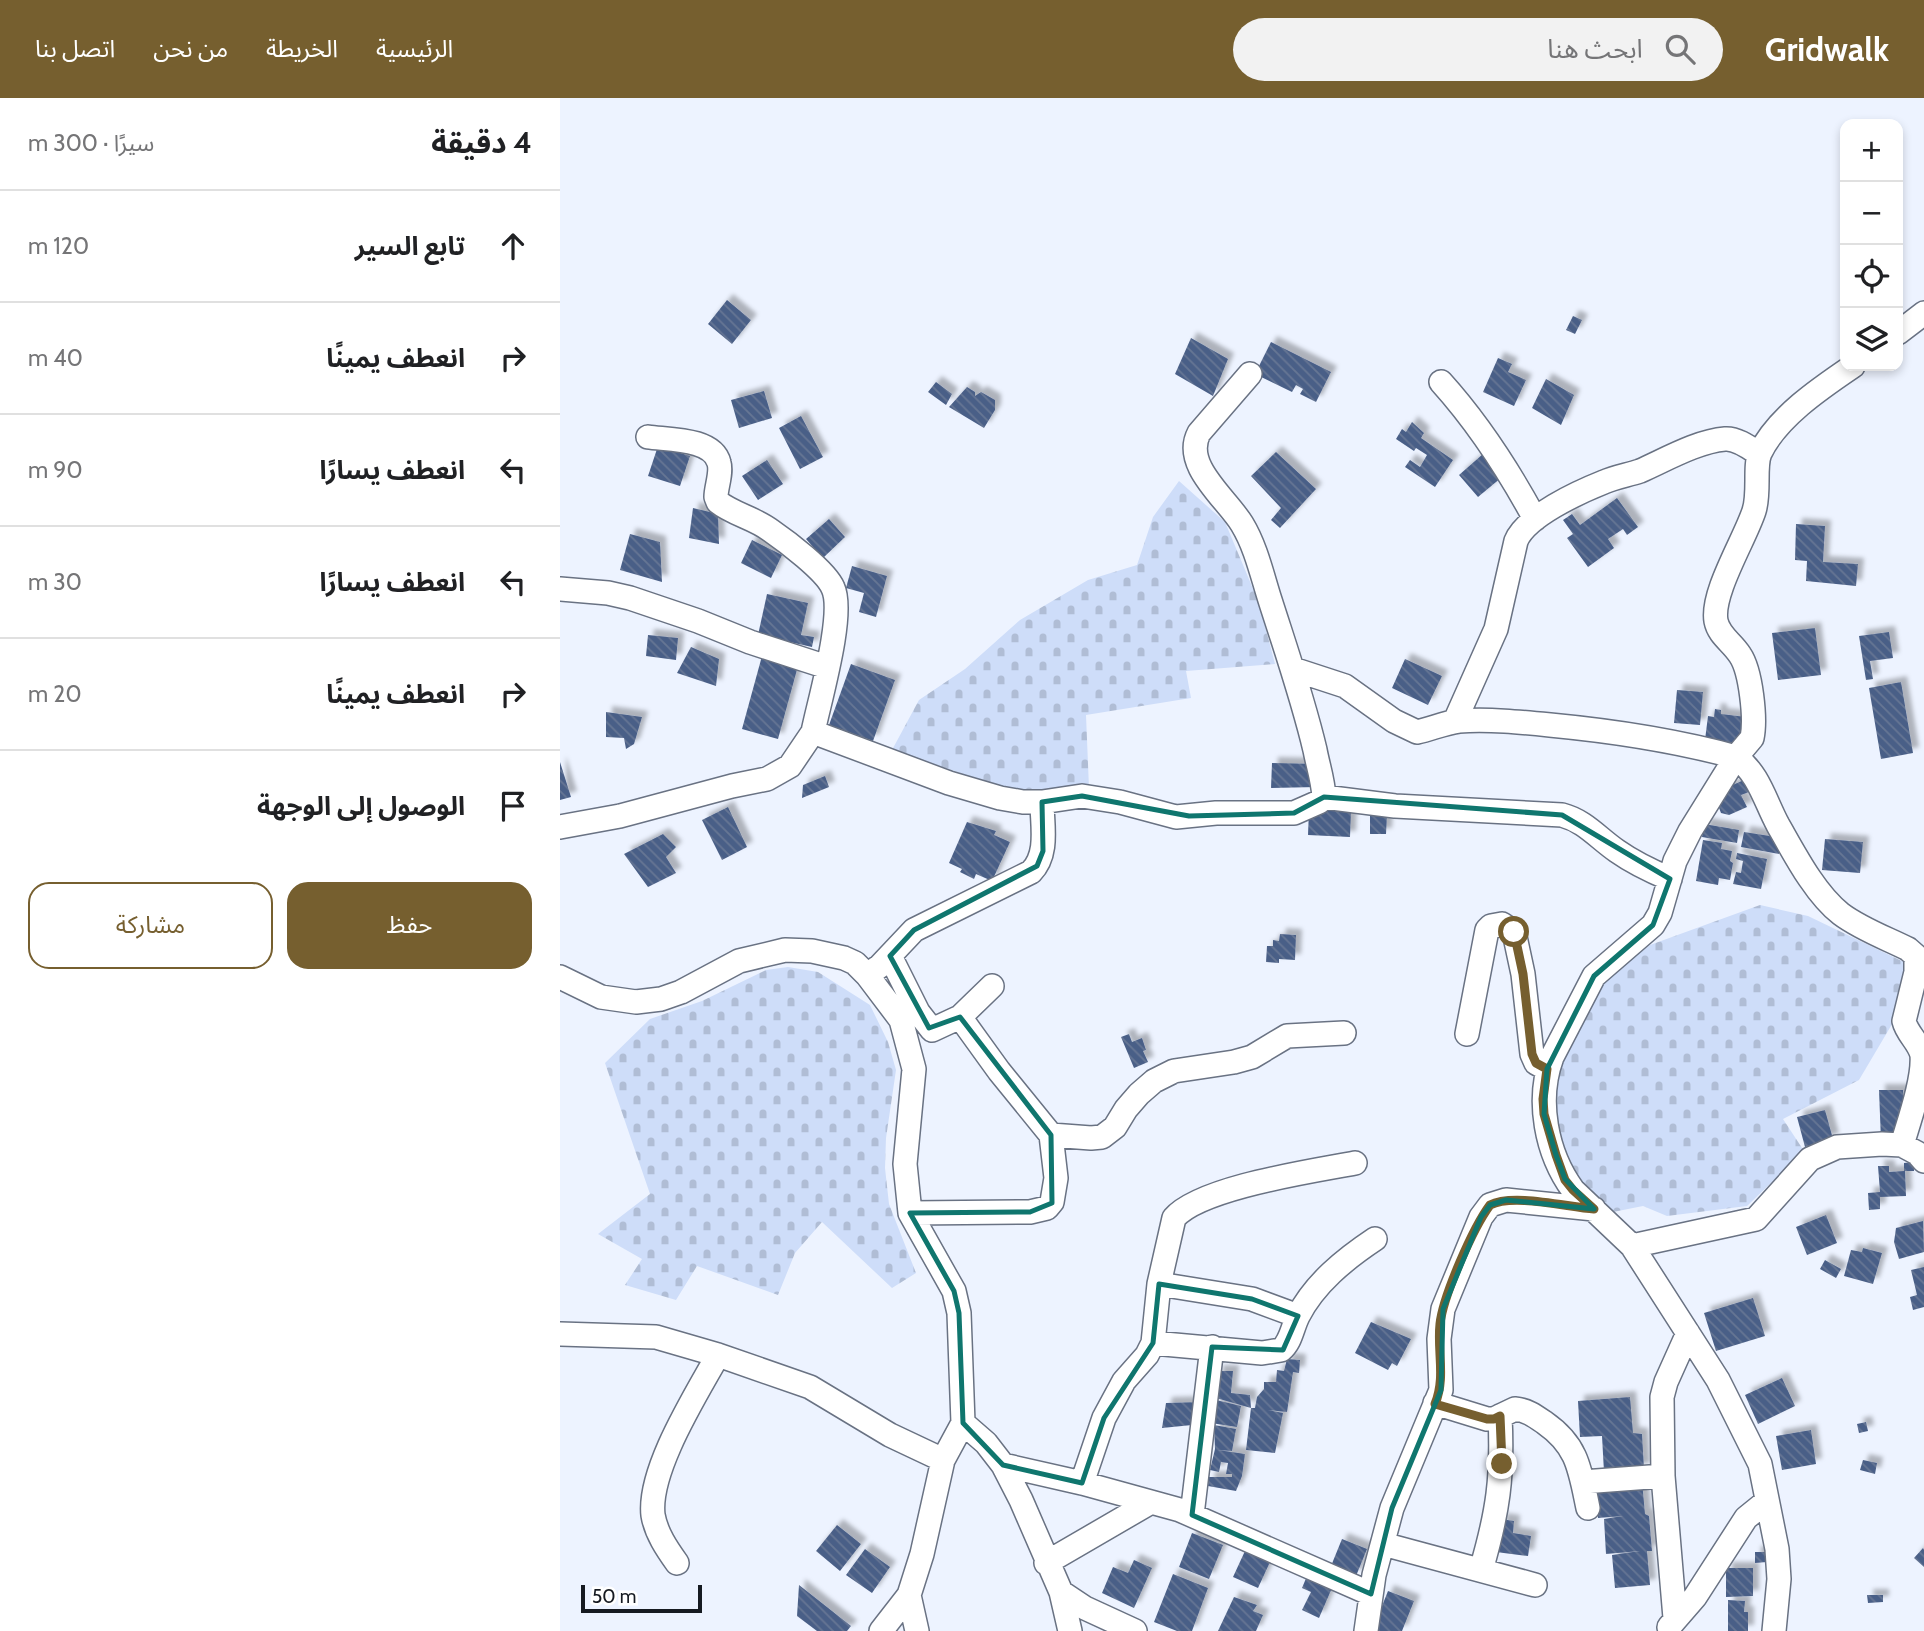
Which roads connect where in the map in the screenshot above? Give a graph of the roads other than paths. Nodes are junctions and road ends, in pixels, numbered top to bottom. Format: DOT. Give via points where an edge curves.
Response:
graph roads {
  1 [pos="1924,313"];
  2 [pos="1903,329"];
  3 [pos="1846,371"];
  4 [pos="1250,374"];
  5 [pos="1441,382"];
  6 [pos="648,437"];
  7 [pos="1759,454"];
  8 [pos="1535,520"];
  9 [pos="560,589"];
  10 [pos="827,667"];
  11 [pos="1293,669"];
  12 [pos="1455,722"];
  13 [pos="813,732"];
  14 [pos="1736,757"];
  15 [pos="1324,797"];
  16 [pos="1042,802"];
  17 [pos="560,827"];
  18 [pos="1670,879"];
  19 [pos="890,956"];
  20 [pos="867,975"];
  21 [pos="560,977"];
  22 [pos="992,986"];
  23 [pos="960,1017"];
  24 [pos="1344,1033"];
  25 [pos="1466,1034"];
  26 [pos="1547,1069"];
  27 [pos="1051,1135"];
  28 [pos="1902,1145"];
  29 [pos="1924,1161"];
  30 [pos="1356,1163"];
  31 [pos="1594,1209"];
  32 [pos="910,1213"];
  33 [pos="1375,1239"];
  34 [pos="1632,1246"];
  35 [pos="1159,1284"];
  36 [pos="1298,1316"];
  37 [pos="1688,1333"];
  38 [pos="560,1334"];
  39 [pos="1153,1343"];
  40 [pos="1212,1347"];
  41 [pos="718,1355"];
  42 [pos="1435,1404"];
  43 [pos="1500,1416"];
  44 [pos="963,1423"];
  45 [pos="943,1460"];
  46 [pos="1003,1465"];
  47 [pos="1663,1476"];
  48 [pos="1082,1482"];
  49 [pos="1583,1482"];
  50 [pos="1767,1501"];
  51 [pos="1150,1502"];
  52 [pos="1588,1508"];
  53 [pos="1192,1515"];
  54 [pos="1383,1544"];
  55 [pos="677,1563"];
  56 [pos="1046,1563"];
  57 [pos="1481,1570"];
  58 [pos="1535,1585"];
  59 [pos="1060,1592"];
  60 [pos="1371,1594"];
  61 [pos="909,1595"];
  62 [pos="1671,1624"];
  63 [pos="881,1631"];
  64 [pos="916,1631"];
  65 [pos="1070,1631"];
  66 [pos="1135,1631"];
  67 [pos="1366,1631"];
  68 [pos="1774,1631"];
  1 -- 2 [label="street"];
  3 -- 7 [label="street" via="1799,407"];
  4 -- 11 [label="street" via="1199,433 1194,455 1244,527"];
  5 -- 8 [label="street" via="1507,470"];
  6 -- 10 [label="street" via="710,450 720,468 718,502 782,538 828,580 836,606"];
  7 -- 8 [label="street" via="1730,439 1712,442 1594,486"];
  7 -- 14 [label="street" via="1754,510 1725,578 1716,617 1721,635 1741,656 1750,677 1752,738"];
  8 -- 12 [label="street" via="1518,535 1496,629"];
  9 -- 10 [label="street" via="631,598"];
  10 -- 13 [label="street"];
  11 -- 12 [label="street" via="1345,686 1412,731"];
  11 -- 15 [label="street"];
  12 -- 14 [label="street" via="1498,720 1617,732"];
  13 -- 16 [label="street" via="948,783 1000,798"];
  13 -- 17 [label="street" via="790,766 767,779"];
  14 -- 18 [label="street" via="1690,831"];
  14 -- 28 [label="street" via="1758,781 1792,849 1825,897 1840,913 1916,956 1904,1021 1920,1051 1922,1067"];
  15 -- 16 [label="street" via="1294,813 1189,816 1082,796"];
  15 -- 18 [label="street" via="1395,806 1562,815 1581,822 1642,867"];
  16 -- 19 [label="street" via="1043,851 1037,866 914,930"];
  18 -- 26 [label="street" via="1653,925 1594,976"];
  19 -- 20 [label="street"];
  19 -- 23 [label="street" via="929,1028 935,1030"];
  20 -- 21 [label="street" via="844,958 794,949 739,961 661,999 636,1002 601,997"];
  20 -- 32 [label="street" via="901,1020 911,1050 914,1069 905,1164"];
  22 -- 23 [label="street"];
  23 -- 27 [label="street"];
  24 -- 27 [label="street" via="1287,1036 1252,1057 1174,1071 1139,1094 1115,1128 1102,1137"];
  25 -- 26 [label="street" via="1488,930 1502,924 1514,932 1532,1054 1536,1063"];
  26 -- 31 [label="street" via="1544,1114 1556,1155 1565,1180"];
  27 -- 32 [label="street" via="1056,1178 1047,1208"];
  28 -- 29 [label="street"];
  28 -- 34 [label="street" via="1845,1145 1827,1151 1810,1159 1756,1220"];
  30 -- 35 [label="street" via="1248,1185 1180,1212 1173,1223"];
  31 -- 34 [label="street"];
  31 -- 42 [label="street" via="1506,1200 1490,1205 1472,1236 1443,1309 1439,1339 1442,1380"];
  32 -- 44 [label="street" via="954,1291 962,1338"];
  33 -- 36 [label="street" via="1332,1272"];
  34 -- 37 [label="street"];
  35 -- 36 [label="street" via="1252,1299"];
  35 -- 39 [label="street"];
  36 -- 40 [label="street" via="1281,1350 1262,1353"];
  37 -- 47 [label="street" via="1662,1397"];
  37 -- 50 [label="street" via="1718,1380 1760,1464"];
  38 -- 41 [label="street" via="656,1337"];
  39 -- 40 [label="street"];
  39 -- 48 [label="street" via="1104,1418"];
  40 -- 53 [label="street"];
  41 -- 45 [label="street" via="810,1387 890,1435"];
  41 -- 55 [label="street" via="658,1474 654,1494 656,1526"];
  42 -- 43 [label="street" via="1487,1419"];
  42 -- 54 [label="street" via="1392,1508"];
  43 -- 49 [label="street" via="1524,1410 1559,1433 1573,1450"];
  43 -- 57 [label="street" via="1501,1480"];
  44 -- 45 [label="street"];
  44 -- 46 [label="street"];
  45 -- 61 [label="street"];
  46 -- 48 [label="street"];
  46 -- 56 [label="street"];
  47 -- 49 [label="street"];
  47 -- 62 [label="street"];
  48 -- 51 [label="street"];
  49 -- 52 [label="street"];
  50 -- 62 [label="street" via="1746,1518 1695,1597"];
  50 -- 68 [label="street" via="1779,1579"];
  51 -- 53 [label="street"];
  51 -- 56 [label="street"];
  53 -- 60 [label="street"];
  54 -- 57 [label="street"];
  54 -- 60 [label="street"];
  56 -- 59 [label="street"];
  57 -- 58 [label="street"];
  59 -- 65 [label="street"];
  59 -- 66 [label="street"];
  60 -- 67 [label="street"];
  61 -- 63 [label="street"];
  61 -- 64 [label="street"];
}
